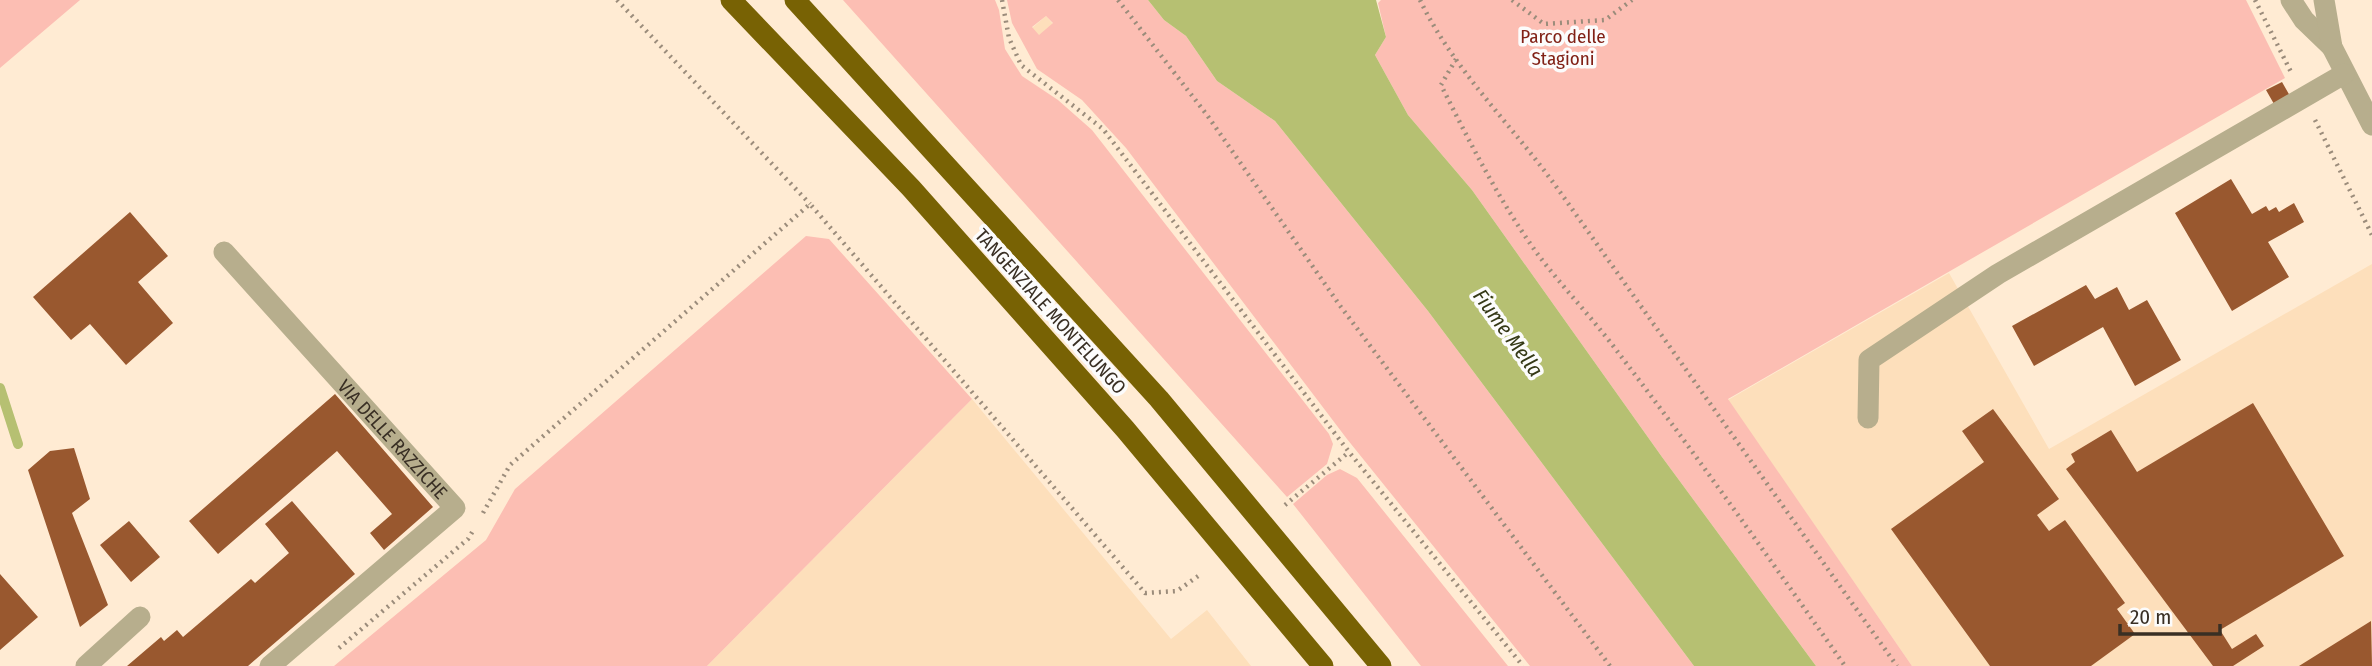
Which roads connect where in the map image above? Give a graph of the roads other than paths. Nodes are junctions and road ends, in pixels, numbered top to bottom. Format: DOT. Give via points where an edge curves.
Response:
graph roads {
  1 [pos="731,0"];
  2 [pos="795,0"];
  3 [pos="2291,0"];
  4 [pos="2324,0"];
  5 [pos="2332,47"];
  6 [pos="2344,74"];
  7 [pos="2372,125"];
  8 [pos="224,252"];
  9 [pos="1868,418"];
  10 [pos="140,617"];
  11 [pos="86,666"];
  12 [pos="270,666"];
  13 [pos="1323,666"];
  14 [pos="1381,666"];
  1 -- 13 [label="highway, TANGENZIALE MONTELUNGO" via="911,188 1072,369"];
  2 -- 14 [label="highway, TANGENZIALE MONTELUNGO" via="1160,399"];
  3 -- 5 [label="street"];
  4 -- 5 [label="street"];
  5 -- 6 [label="street"];
  6 -- 7 [label="street"];
  6 -- 9 [label="street" via="2080,226 1869,360"];
  8 -- 12 [label="street, VIA DELLE RAZZICHE" via="455,508"];
  10 -- 11 [label="street"];
}
